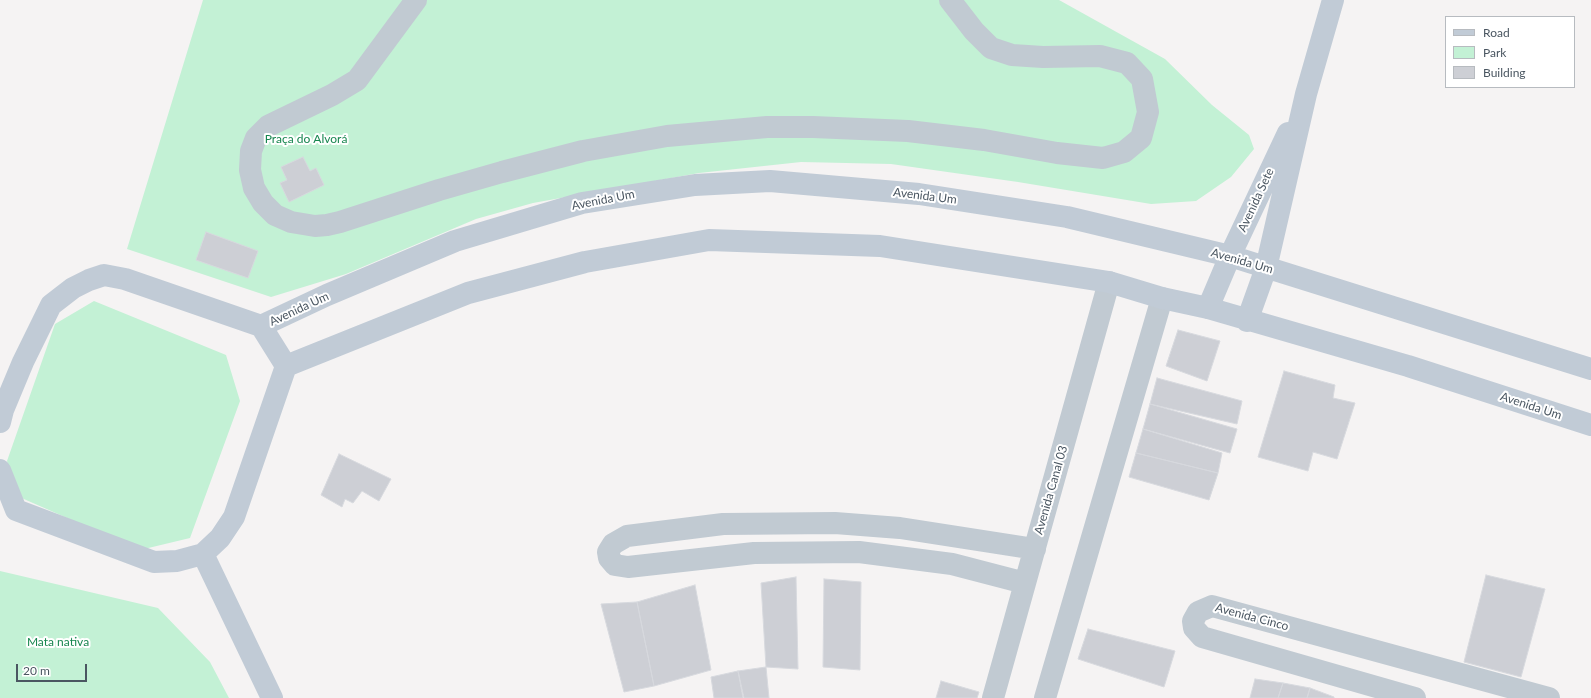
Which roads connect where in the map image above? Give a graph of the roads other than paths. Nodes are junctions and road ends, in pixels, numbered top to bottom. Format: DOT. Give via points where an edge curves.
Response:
graph roads {
  1 [pos="416,0"];
  2 [pos="950,0"];
  3 [pos="1333,0"];
  4 [pos="1306,94"];
  5 [pos="1230,256"];
  6 [pos="1266,268"];
  7 [pos="1109,282"];
  8 [pos="1162,298"];
  9 [pos="1208,308"];
  10 [pos="1247,320"];
  11 [pos="261,326"];
  12 [pos="286,366"];
  13 [pos="1591,369"];
  14 [pos="0,422"];
  15 [pos="1591,425"];
  16 [pos="0,470"];
  17 [pos="8,514"];
  18 [pos="1034,549"];
  19 [pos="203,554"];
  20 [pos="1025,583"];
  21 [pos="1515,694"];
  22 [pos="272,698"];
  23 [pos="993,698"];
  24 [pos="1046,698"];
  25 [pos="1415,698"];
  26 [pos="1549,698"];
  1 -- 2 [label="street" via="357,80 268,126 256,138 251,151 250,170 254,188 263,203 275,215 291,222 327,225 439,190 576,153 667,136 767,127 908,132 984,140 1103,158 1124,152 1141,138 1148,112 1147,105 1142,79 1127,63 1100,56 1012,55 991,48"];
  3 -- 4 [label="street, Avenida Sete"];
  4 -- 5 [label="street, Avenida Sete"];
  4 -- 6 [label="street, Avenida Sete"];
  5 -- 6 [label="street, Avenida Um"];
  5 -- 9 [label="street, Avenida Sete"];
  5 -- 11 [label="street, Avenida Um" via="1067,217 919,194 770,181 695,185 582,203 455,241"];
  6 -- 10 [label="street, Avenida Sete"];
  6 -- 13 [label="street, Avenida Um"];
  7 -- 8 [label="street, Avenida Um"];
  7 -- 12 [label="street, Avenida Um" via="880,246 709,240 585,262 468,293"];
  7 -- 18 [label="street, Avenida Canal 03"];
  8 -- 9 [label="street, Avenida Um"];
  8 -- 24 [label="street"];
  9 -- 10 [label="street, Avenida Um"];
  10 -- 15 [label="street, Avenida Um" via="1408,366"];
  11 -- 12 [label="street"];
  11 -- 14 [label="street" via="125,279 104,275 89,280 73,288 51,305 23,362"];
  12 -- 19 [label="street" via="234,517 220,538"];
  16 -- 17 [label="street"];
  17 -- 19 [label="street" via="154,562 177,561"];
  18 -- 20 [label="street, Avenida Canal 03"];
  18 -- 20 [label="street" via="900,528 828,523 722,524 642,534 620,539 608,552 615,565 628,567 754,553 859,552 952,564"];
  19 -- 22 [label="street"];
  20 -- 23 [label="street, Avenida Canal 03"];
  21 -- 25 [label="street, Avenida Cinco" via="1212,606 1198,612 1193,621 1194,628 1202,637"];
  21 -- 26 [label="street, Avenida Cinco"];
}
